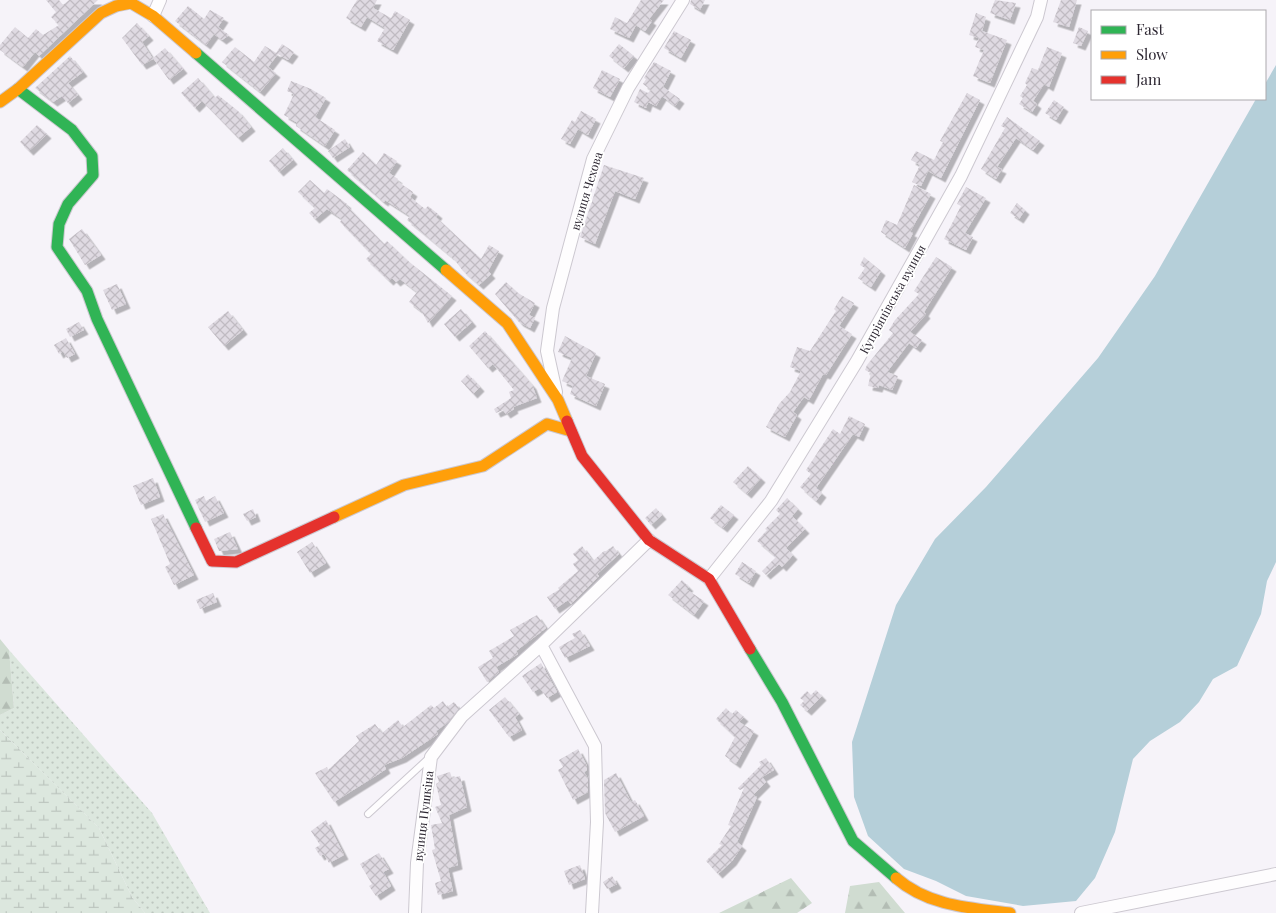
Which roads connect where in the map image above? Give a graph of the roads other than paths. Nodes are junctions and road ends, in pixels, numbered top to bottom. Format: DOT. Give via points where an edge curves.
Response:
graph roads {
  1 [pos="160,0"];
  2 [pos="683,0"];
  3 [pos="1041,0"];
  4 [pos="153,16"];
  5 [pos="18,89"];
  6 [pos="0,102"];
  7 [pos="558,400"];
  8 [pos="571,431"];
  9 [pos="649,540"];
  10 [pos="709,579"];
  11 [pos="542,645"];
  12 [pos="431,757"];
  13 [pos="368,814"];
  14 [pos="1276,874"];
  15 [pos="415,913"];
  16 [pos="592,913"];
  17 [pos="1010,913"];
  18 [pos="1081,913"];
  1 -- 4 [label="street"];
  2 -- 7 [label="street, вулиця Чехова" via="628,88 593,159 553,308 547,351"];
  3 -- 10 [label="street, Купріянівська вулиця" via="1037,17 961,176 857,361 771,501"];
  4 -- 5 [label="street" via="131,3 101,13"];
  4 -- 7 [label="street" via="508,323"];
  5 -- 6 [label="street"];
  5 -- 8 [label="street" via="72,130 92,156 93,175 68,204 59,224 57,247 87,291 212,561 236,562 404,485 482,466 548,424"];
  7 -- 8 [label="street"];
  8 -- 9 [label="street" via="582,456"];
  9 -- 10 [label="street"];
  9 -- 11 [label="street, вулиця Пушкіна"];
  10 -- 17 [label="street" via="782,702 853,841 905,886 944,904"];
  11 -- 12 [label="street, вулиця Пушкіна" via="462,716"];
  11 -- 16 [label="street" via="595,746 597,822"];
  12 -- 13 [label="lane"];
  12 -- 15 [label="street, вулиця Пушкіна" via="417,863"];
  14 -- 18 [label="street"];
}
